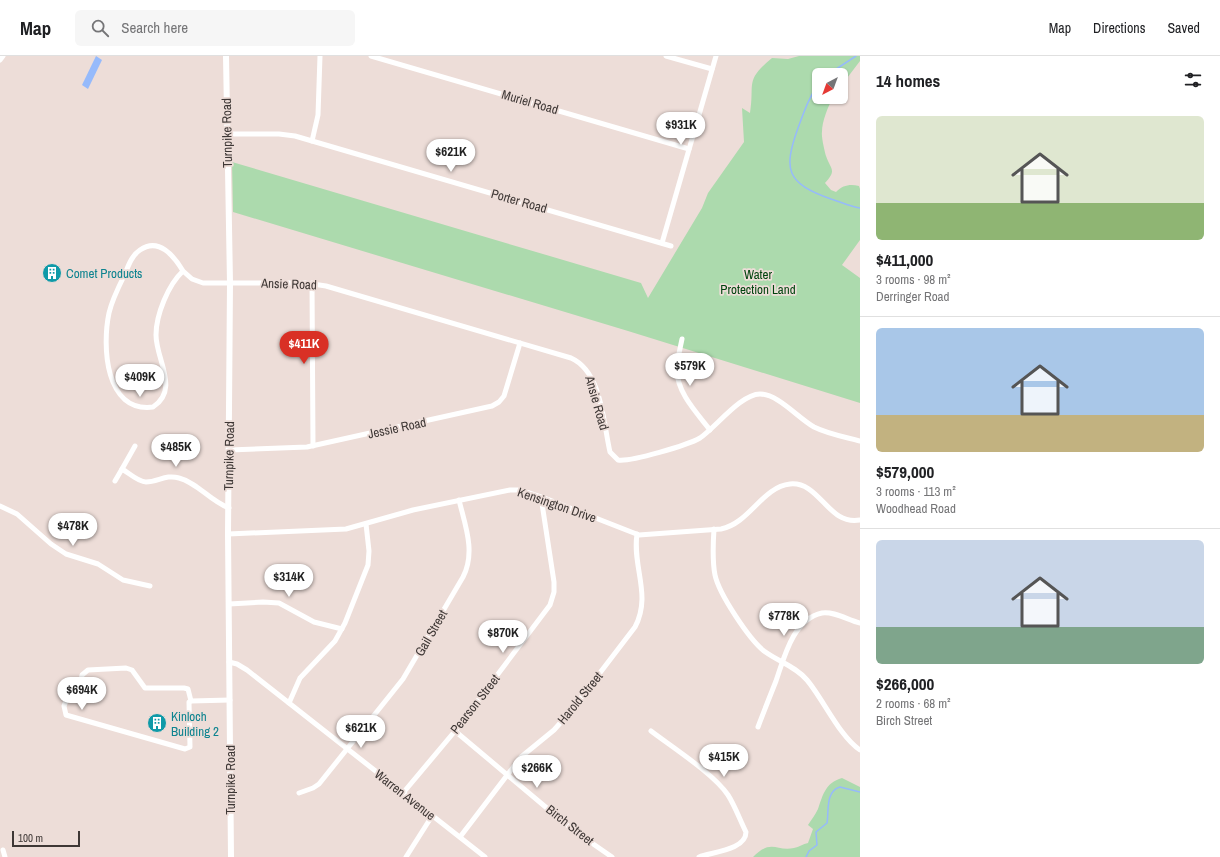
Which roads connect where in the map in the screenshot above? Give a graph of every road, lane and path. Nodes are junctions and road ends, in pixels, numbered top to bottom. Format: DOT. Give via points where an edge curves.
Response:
graph roads {
  1 [pos="3,56"];
  2 [pos="226,56"];
  3 [pos="320,56"];
  4 [pos="371,56"];
  5 [pos="666,56"];
  6 [pos="716,56"];
  7 [pos="0,60"];
  8 [pos="712,69"];
  9 [pos="227,134"];
  10 [pos="312,141"];
  11 [pos="689,149"];
  12 [pos="662,243"];
  13 [pos="670,246"];
  14 [pos="183,271"];
  15 [pos="230,283"];
  16 [pos="312,283"];
  17 [pos="682,339"];
  18 [pos="520,342"];
  19 [pos="710,430"];
  20 [pos="860,441"];
  21 [pos="135,446"];
  22 [pos="313,446"];
  23 [pos="229,450"];
  24 [pos="122,469"];
  25 [pos="115,481"];
  26 [pos="541,497"];
  27 [pos="459,500"];
  28 [pos="0,506"];
  29 [pos="229,508"];
  30 [pos="860,520"];
  31 [pos="366,524"];
  32 [pos="714,529"];
  33 [pos="228,534"];
  34 [pos="637,534"];
  35 [pos="150,586"];
  36 [pos="229,604"];
  37 [pos="860,623"];
  38 [pos="342,629"];
  39 [pos="230,662"];
  40 [pos="783,662"];
  41 [pos="230,700"];
  42 [pos="191,701"];
  43 [pos="289,703"];
  44 [pos="758,727"];
  45 [pos="455,731"];
  46 [pos="651,731"];
  47 [pos="348,750"];
  48 [pos="860,750"];
  49 [pos="508,775"];
  50 [pos="300,793"];
  51 [pos="403,793"];
  52 [pos="432,816"];
  53 [pos="460,837"];
  54 [pos="3,850"];
  55 [pos="5,857"];
  56 [pos="231,857"];
  57 [pos="406,857"];
  58 [pos="485,857"];
  59 [pos="612,857"];
  60 [pos="698,857"];
  1 -- 7 [label="street"];
  2 -- 9 [label="main road, Turnpike Road"];
  3 -- 10 [label="street" via="318,115"];
  4 -- 11 [label="street, Muriel Road"];
  5 -- 8 [label="street"];
  6 -- 8 [label="street"];
  8 -- 11 [label="street"];
  9 -- 10 [label="street, Porter Road" via="279,134"];
  9 -- 15 [label="main road, Turnpike Road"];
  10 -- 12 [label="street, Porter Road"];
  11 -- 12 [label="street"];
  12 -- 13 [label="street, Porter Road"];
  14 -- 14 [label="street, Ansie Road" via="174,281 157,326 156,341 166,378 166,392 153,407 134,406 120,394 110,372 107,329 113,301 133,257 144,248 155,246 166,250"];
  14 -- 15 [label="street, Ansie Road" via="197,282"];
  15 -- 16 [label="street, Ansie Road"];
  15 -- 23 [label="main road, Turnpike Road"];
  16 -- 18 [label="street, Ansie Road"];
  16 -- 22 [label="street"];
  17 -- 19 [label="street" via="677,370 680,386 685,397"];
  18 -- 19 [label="street, Ansie Road" via="571,358 587,369 594,382 610,452 617,459 625,460 688,444"];
  18 -- 22 [label="street, Jessie Road" via="504,394 495,405"];
  19 -- 20 [label="street, Ansie Road" via="746,398 753,394 762,394 772,397 816,428"];
  21 -- 24 [label="street"];
  22 -- 23 [label="street, Jessie Road" via="293,449"];
  23 -- 29 [label="main road, Turnpike Road"];
  24 -- 25 [label="street"];
  24 -- 29 [label="street" via="145,482 168,476 183,479 216,503"];
  26 -- 27 [label="street, Kensington Drive" via="520,490 510,490"];
  26 -- 34 [label="street, Kensington Drive"];
  26 -- 45 [label="street, Pearson Street" via="554,582 553,598 547,610"];
  27 -- 31 [label="street, Kensington Drive"];
  27 -- 47 [label="street, Gail Street" via="470,550 465,573 407,673"];
  28 -- 35 [label="street" via="17,514 66,554 98,564 123,580"];
  29 -- 33 [label="main road, Turnpike Road"];
  30 -- 32 [label="street, Kensington Drive" via="842,519 811,491 799,485 788,484 770,493 739,522 726,528"];
  31 -- 33 [label="street, Kensington Drive" via="328,531"];
  31 -- 38 [label="street" via="368,565"];
  32 -- 34 [label="street, Kensington Drive"];
  32 -- 40 [label="street" via="714,569 721,590 754,641 767,653"];
  33 -- 36 [label="main road, Turnpike Road"];
  34 -- 49 [label="street, Harold Street" via="643,603 635,627 570,712 554,730 527,750"];
  36 -- 38 [label="street" via="279,603 314,622"];
  36 -- 39 [label="main road, Turnpike Road"];
  37 -- 40 [label="street" via="828,613 812,617 795,634"];
  38 -- 43 [label="street" via="300,678"];
  39 -- 41 [label="main road, Turnpike Road"];
  39 -- 43 [label="street, Warren Avenue" via="242,666"];
  40 -- 44 [label="street"];
  40 -- 48 [label="street" via="796,669 807,680 850,741"];
  41 -- 42 [label="street"];
  41 -- 56 [label="main road, Turnpike Road"];
  42 -- 42 [label="street" via="191,744 185,748 66,715 64,706 67,698 80,685 82,675 88,670 126,668 132,670 145,688 188,689"];
  43 -- 47 [label="street, Warren Avenue"];
  45 -- 49 [label="street, Birch Street"];
  45 -- 51 [label="street, Pearson Street"];
  46 -- 60 [label="street" via="724,790 746,832 740,844"];
  47 -- 50 [label="street, Gail Street" via="316,786"];
  47 -- 51 [label="street, Warren Avenue"];
  49 -- 53 [label="street, Harold Street"];
  49 -- 59 [label="street, Birch Street" via="568,826"];
  51 -- 52 [label="street, Warren Avenue"];
  52 -- 53 [label="street, Warren Avenue"];
  52 -- 57 [label="street"];
  53 -- 58 [label="street, Warren Avenue"];
  54 -- 55 [label="street"];
}
